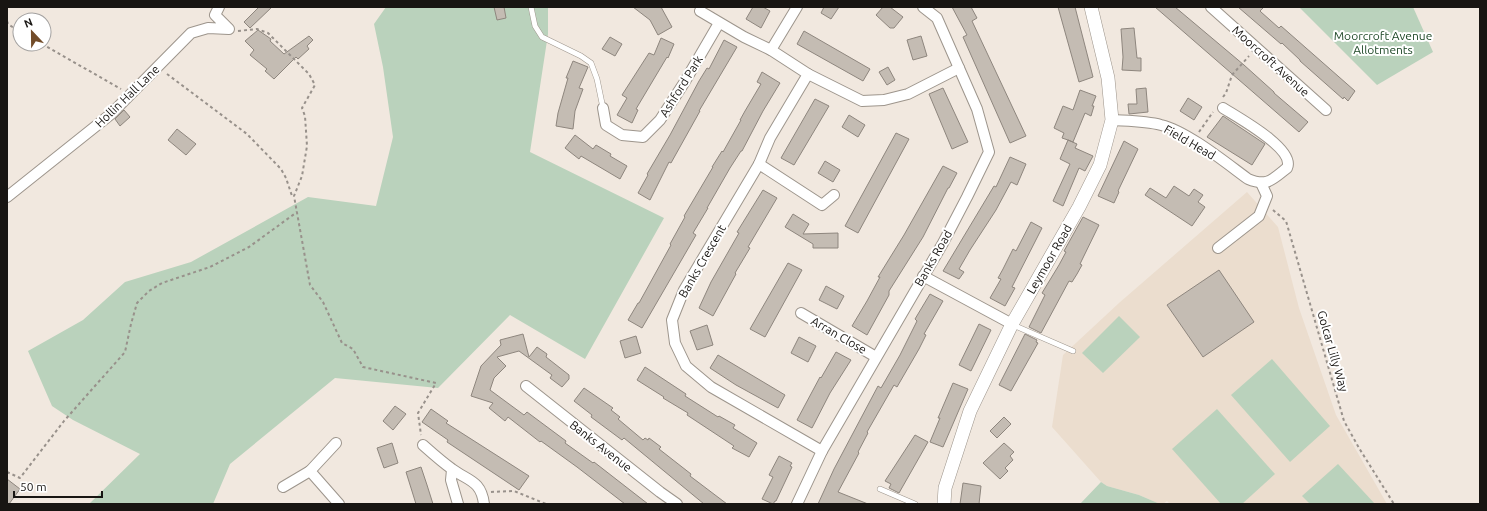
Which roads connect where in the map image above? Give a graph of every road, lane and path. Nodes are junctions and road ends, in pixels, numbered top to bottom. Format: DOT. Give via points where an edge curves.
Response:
graph roads {
  1 [pos="219,7"];
  2 [pos="531,7"];
  3 [pos="797,7"];
  4 [pos="923,7"];
  5 [pos="1091,7"];
  6 [pos="1216,9"];
  7 [pos="698,10"];
  8 [pos="719,23"];
  9 [pos="229,29"];
  10 [pos="1257,48"];
  11 [pos="52,50"];
  12 [pos="771,50"];
  13 [pos="158,66"];
  14 [pos="959,68"];
  15 [pos="808,74"];
  16 [pos="130,94"];
  17 [pos="1220,106"];
  18 [pos="603,108"];
  19 [pos="1326,110"];
  20 [pos="1112,120"];
  21 [pos="1193,141"];
  22 [pos="759,164"];
  23 [pos="1261,183"];
  24 [pos="834,195"];
  25 [pos="294,196"];
  26 [pos="7,197"];
  27 [pos="1265,202"];
  28 [pos="297,212"];
  29 [pos="1218,248"];
  30 [pos="923,276"];
  31 [pos="802,313"];
  32 [pos="1012,324"];
  33 [pos="1073,351"];
  34 [pos="876,357"];
  35 [pos="526,386"];
  36 [pos="336,443"];
  37 [pos="423,444"];
  38 [pos="822,451"];
  39 [pos="452,470"];
  40 [pos="310,471"];
  41 [pos="7,472"];
  42 [pos="283,487"];
  43 [pos="880,489"];
  44 [pos="482,493"];
  45 [pos="670,502"];
  46 [pos="339,504"];
  47 [pos="458,504"];
  48 [pos="484,504"];
  49 [pos="546,504"];
  50 [pos="797,504"];
  51 [pos="915,504"];
  52 [pos="944,504"];
  53 [pos="1394,504"];
  1 -- 9 [label="street" via="215,15"];
  2 -- 18 [label="lane" via="535,26 542,37 591,63"];
  3 -- 12 [label="street"];
  4 -- 14 [label="street, Banks Road" via="938,18"];
  5 -- 20 [label="street, Leymoor Road" via="1108,78"];
  6 -- 10 [label="street, Moorcroft Avenue"];
  7 -- 8 [label="street"];
  8 -- 12 [label="street"];
  8 -- 18 [label="street, Ashford Park" via="660,120 643,137 622,135 606,125"];
  9 -- 13 [label="street, Hollin Hall Lane" via="208,28 191,33"];
  9 -- 25 [label="path" via="258,29 268,33 309,74 315,85 302,108 307,146 302,176"];
  10 -- 17 [label="path" via="1232,75"];
  10 -- 19 [label="street, Moorcroft Avenue"];
  11 -- 16 [label="path"];
  12 -- 15 [label="street"];
  13 -- 16 [label="street, Hollin Hall Lane"];
  13 -- 25 [label="path" via="247,134 281,169"];
  14 -- 15 [label="street" via="908,94 884,100 862,101"];
  14 -- 30 [label="street, Banks Road" via="977,109 989,152"];
  15 -- 22 [label="street, Banks Crescent" via="770,138"];
  16 -- 26 [label="street, Hollin Hall Lane" via="111,114"];
  17 -- 21 [label="path"];
  17 -- 23 [label="street" via="1264,135 1288,159 1287,168 1268,182"];
  20 -- 21 [label="street, Field Head" via="1162,125"];
  20 -- 32 [label="street, Leymoor Road" via="1100,165"];
  21 -- 23 [label="street, Field Head" via="1248,179"];
  22 -- 24 [label="street" via="821,210"];
  22 -- 38 [label="street, Banks Crescent" via="684,290 672,320 675,343 686,366 711,387"];
  23 -- 27 [label="street" via="1266,196"];
  25 -- 28 [label="path"];
  27 -- 29 [label="street" via="1259,216"];
  27 -- 53 [label="path, Golcar Lilly Way" via="1286,221 1344,421"];
  28 -- 37 [label="path" via="310,285 323,302 342,343 354,349 363,367 436,383 418,413"];
  28 -- 41 [label="path" via="249,247 210,267 162,283 149,291 137,302 126,352 74,409 20,478"];
  30 -- 32 [label="street"];
  30 -- 34 [label="street, Banks Road"];
  31 -- 34 [label="street, Arran Close"];
  32 -- 33 [label="lane"];
  32 -- 52 [label="street, Leymoor Road" via="970,411 945,488"];
  34 -- 38 [label="street, Banks Road"];
  35 -- 45 [label="street, Banks Avenue"];
  36 -- 40 [label="street"];
  37 -- 39 [label="street"];
  38 -- 50 [label="street, Banks Road"];
  39 -- 44 [label="street" via="474,482"];
  39 -- 47 [label="street" via="451,480"];
  40 -- 42 [label="street"];
  40 -- 46 [label="street"];
  43 -- 51 [label="lane"];
  44 -- 48 [label="street"];
  44 -- 49 [label="path" via="514,491"];
}
